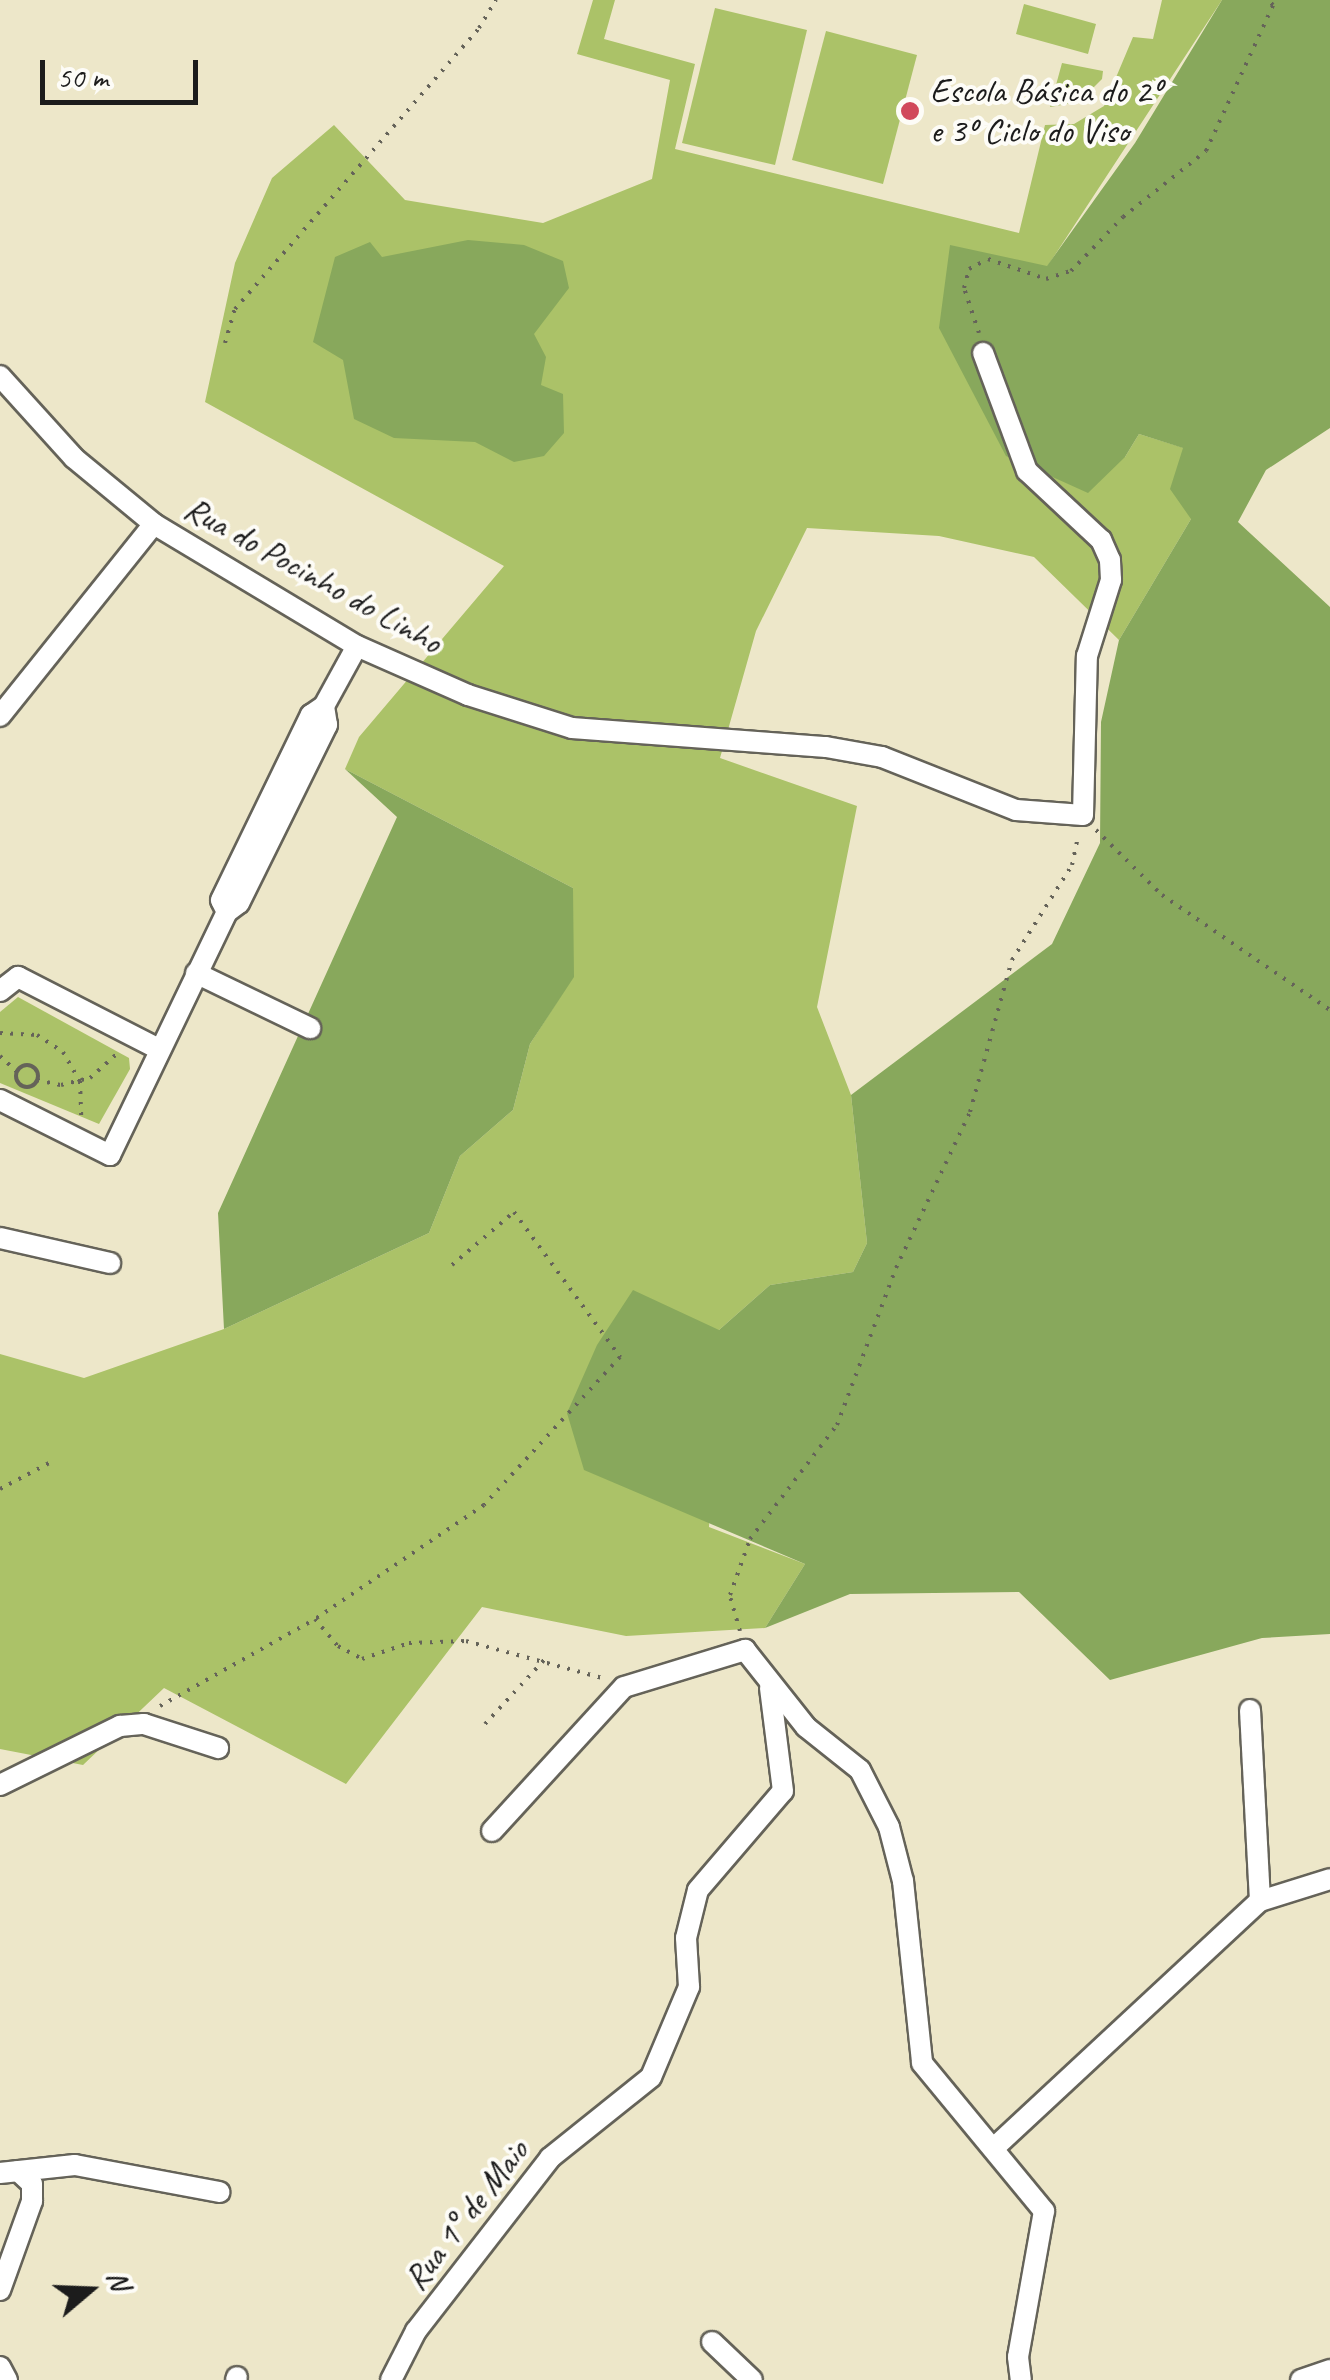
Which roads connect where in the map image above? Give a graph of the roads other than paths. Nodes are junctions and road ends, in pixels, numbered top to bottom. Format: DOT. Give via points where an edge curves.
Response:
graph roads {
  1 [pos="984,353"];
  2 [pos="0,376"];
  3 [pos="154,524"];
  4 [pos="357,646"];
  5 [pos="0,716"];
  6 [pos="196,974"];
  7 [pos="0,992"];
  8 [pos="310,1028"];
  9 [pos="159,1049"];
  10 [pos="0,1100"];
  11 [pos="0,1238"];
  12 [pos="110,1263"];
  13 [pos="770,1688"];
  14 [pos="1250,1710"];
  15 [pos="218,1748"];
  16 [pos="0,1785"];
  17 [pos="492,1831"];
  18 [pos="1330,1879"];
  19 [pos="1260,1901"];
  20 [pos="996,2146"];
  21 [pos="9,2172"];
  22 [pos="218,2192"];
  23 [pos="0,2290"];
  24 [pos="712,2342"];
  25 [pos="0,2367"];
  26 [pos="1330,2370"];
  27 [pos="7,2380"];
  28 [pos="391,2380"];
  29 [pos="752,2380"];
  30 [pos="1021,2380"];
  31 [pos="1301,2380"];
  1 -- 4 [label="street, Rua do Pocinho do Linho" via="1027,471 1102,540 1110,560 1111,580 1088,656 1083,815 1016,810 882,757 826,746 572,728 468,696"];
  2 -- 3 [label="street, Rua do Pocinho do Linho" via="74,458"];
  3 -- 4 [label="street, Rua do Pocinho do Linho"];
  3 -- 5 [label="street"];
  4 -- 6 [label="street" via="239,903 227,912"];
  6 -- 8 [label="street"];
  6 -- 9 [label="street"];
  7 -- 9 [label="street" via="18,977"];
  9 -- 10 [label="street" via="110,1154"];
  11 -- 12 [label="street"];
  13 -- 17 [label="street" via="745,1650 624,1687"];
  13 -- 20 [label="street" via="860,1770 889,1827 903,1881 922,2063"];
  13 -- 28 [label="street, Rua 1° de Maio" via="783,1791 698,1890 686,1938 689,1987 651,2077 550,2158 416,2331"];
  14 -- 19 [label="street"];
  15 -- 16 [label="street" via="144,1724 120,1726"];
  18 -- 19 [label="street"];
  19 -- 20 [label="street"];
  20 -- 30 [label="street" via="1044,2211 1018,2356"];
  21 -- 22 [label="street" via="76,2165"];
  21 -- 23 [label="street" via="32,2184 32,2201"];
  24 -- 29 [label="street"];
  25 -- 27 [label="street"];
  26 -- 31 [label="street"];
}
